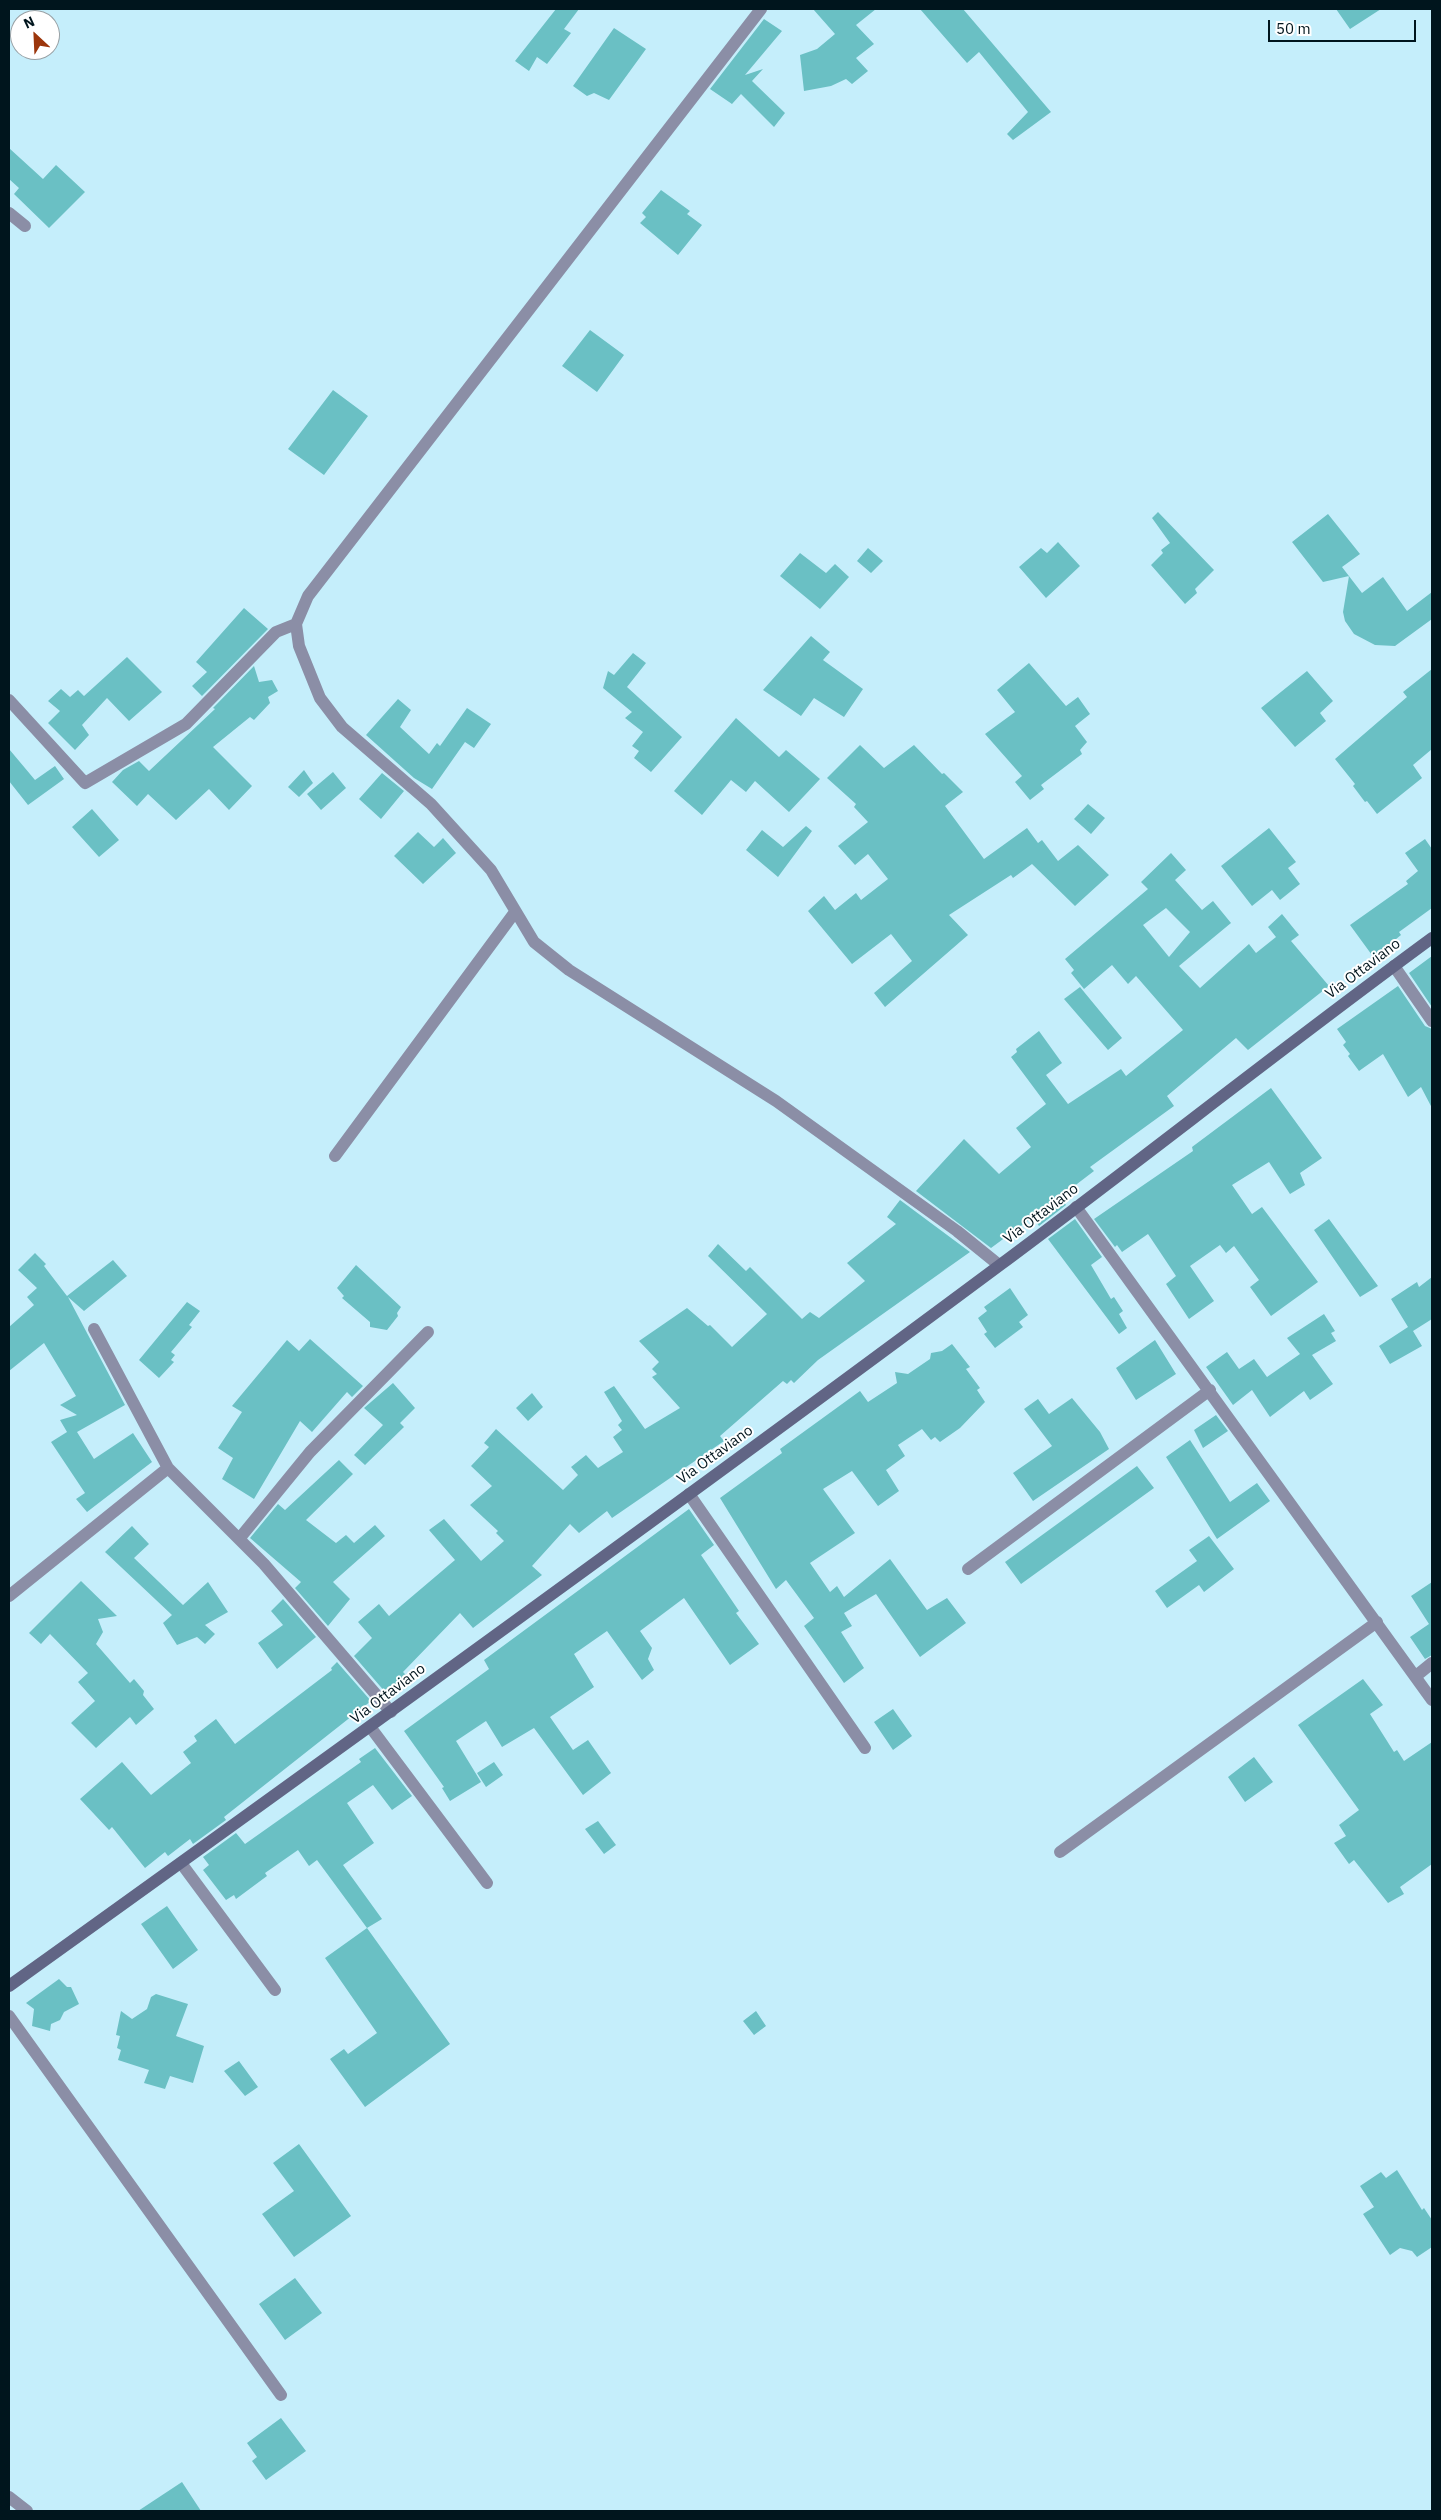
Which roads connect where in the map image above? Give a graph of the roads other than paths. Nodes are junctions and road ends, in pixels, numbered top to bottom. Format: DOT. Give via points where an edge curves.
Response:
graph roads {
  1 [pos="761,9"];
  2 [pos="9,213"];
  3 [pos="25,226"];
  4 [pos="296,624"];
  5 [pos="9,700"];
  6 [pos="515,912"];
  7 [pos="1432,938"];
  8 [pos="1394,966"];
  9 [pos="1432,1021"];
  10 [pos="335,1156"];
  11 [pos="1076,1207"];
  12 [pos="999,1265"];
  13 [pos="94,1329"];
  14 [pos="428,1332"];
  15 [pos="1210,1390"];
  16 [pos="168,1468"];
  17 [pos="689,1494"];
  18 [pos="239,1538"];
  19 [pos="968,1569"];
  20 [pos="9,1596"];
  21 [pos="1377,1622"];
  22 [pos="1432,1663"];
  23 [pos="1416,1676"];
  24 [pos="1432,1700"];
  25 [pos="391,1712"];
  26 [pos="371,1728"];
  27 [pos="865,1748"];
  28 [pos="1060,1852"];
  29 [pos="181,1863"];
  30 [pos="487,1883"];
  31 [pos="9,1986"];
  32 [pos="275,1990"];
  33 [pos="9,2016"];
  34 [pos="281,2395"];
  35 [pos="9,2497"];
  36 [pos="27,2511"];
  1 -- 4 [label="street" via="308,596"];
  2 -- 3 [label="street"];
  4 -- 5 [label="street" via="276,632 186,724 85,783"];
  4 -- 6 [label="street" via="299,646 320,698 337,720 431,804 491,870"];
  6 -- 10 [label="street"];
  6 -- 12 [label="street" via="534,942 569,970 776,1102 957,1231"];
  7 -- 8 [label="main road, Via Ottaviano"];
  8 -- 9 [label="street"];
  8 -- 11 [label="main road, Via Ottaviano"];
  11 -- 12 [label="main road, Via Ottaviano"];
  11 -- 15 [label="street"];
  12 -- 17 [label="main road, Via Ottaviano"];
  13 -- 16 [label="street"];
  14 -- 18 [label="street" via="310,1452"];
  15 -- 19 [label="street"];
  15 -- 21 [label="street"];
  16 -- 18 [label="street"];
  16 -- 20 [label="street"];
  17 -- 25 [label="main road, Via Ottaviano"];
  17 -- 27 [label="street"];
  18 -- 25 [label="street"];
  21 -- 23 [label="street"];
  21 -- 28 [label="street"];
  22 -- 23 [label="street"];
  23 -- 24 [label="street"];
  25 -- 26 [label="main road, Via Ottaviano"];
  26 -- 29 [label="main road, Via Ottaviano"];
  26 -- 30 [label="street"];
  29 -- 31 [label="main road, Via Ottaviano"];
  29 -- 32 [label="street"];
  33 -- 34 [label="street"];
  35 -- 36 [label="street"];
}
